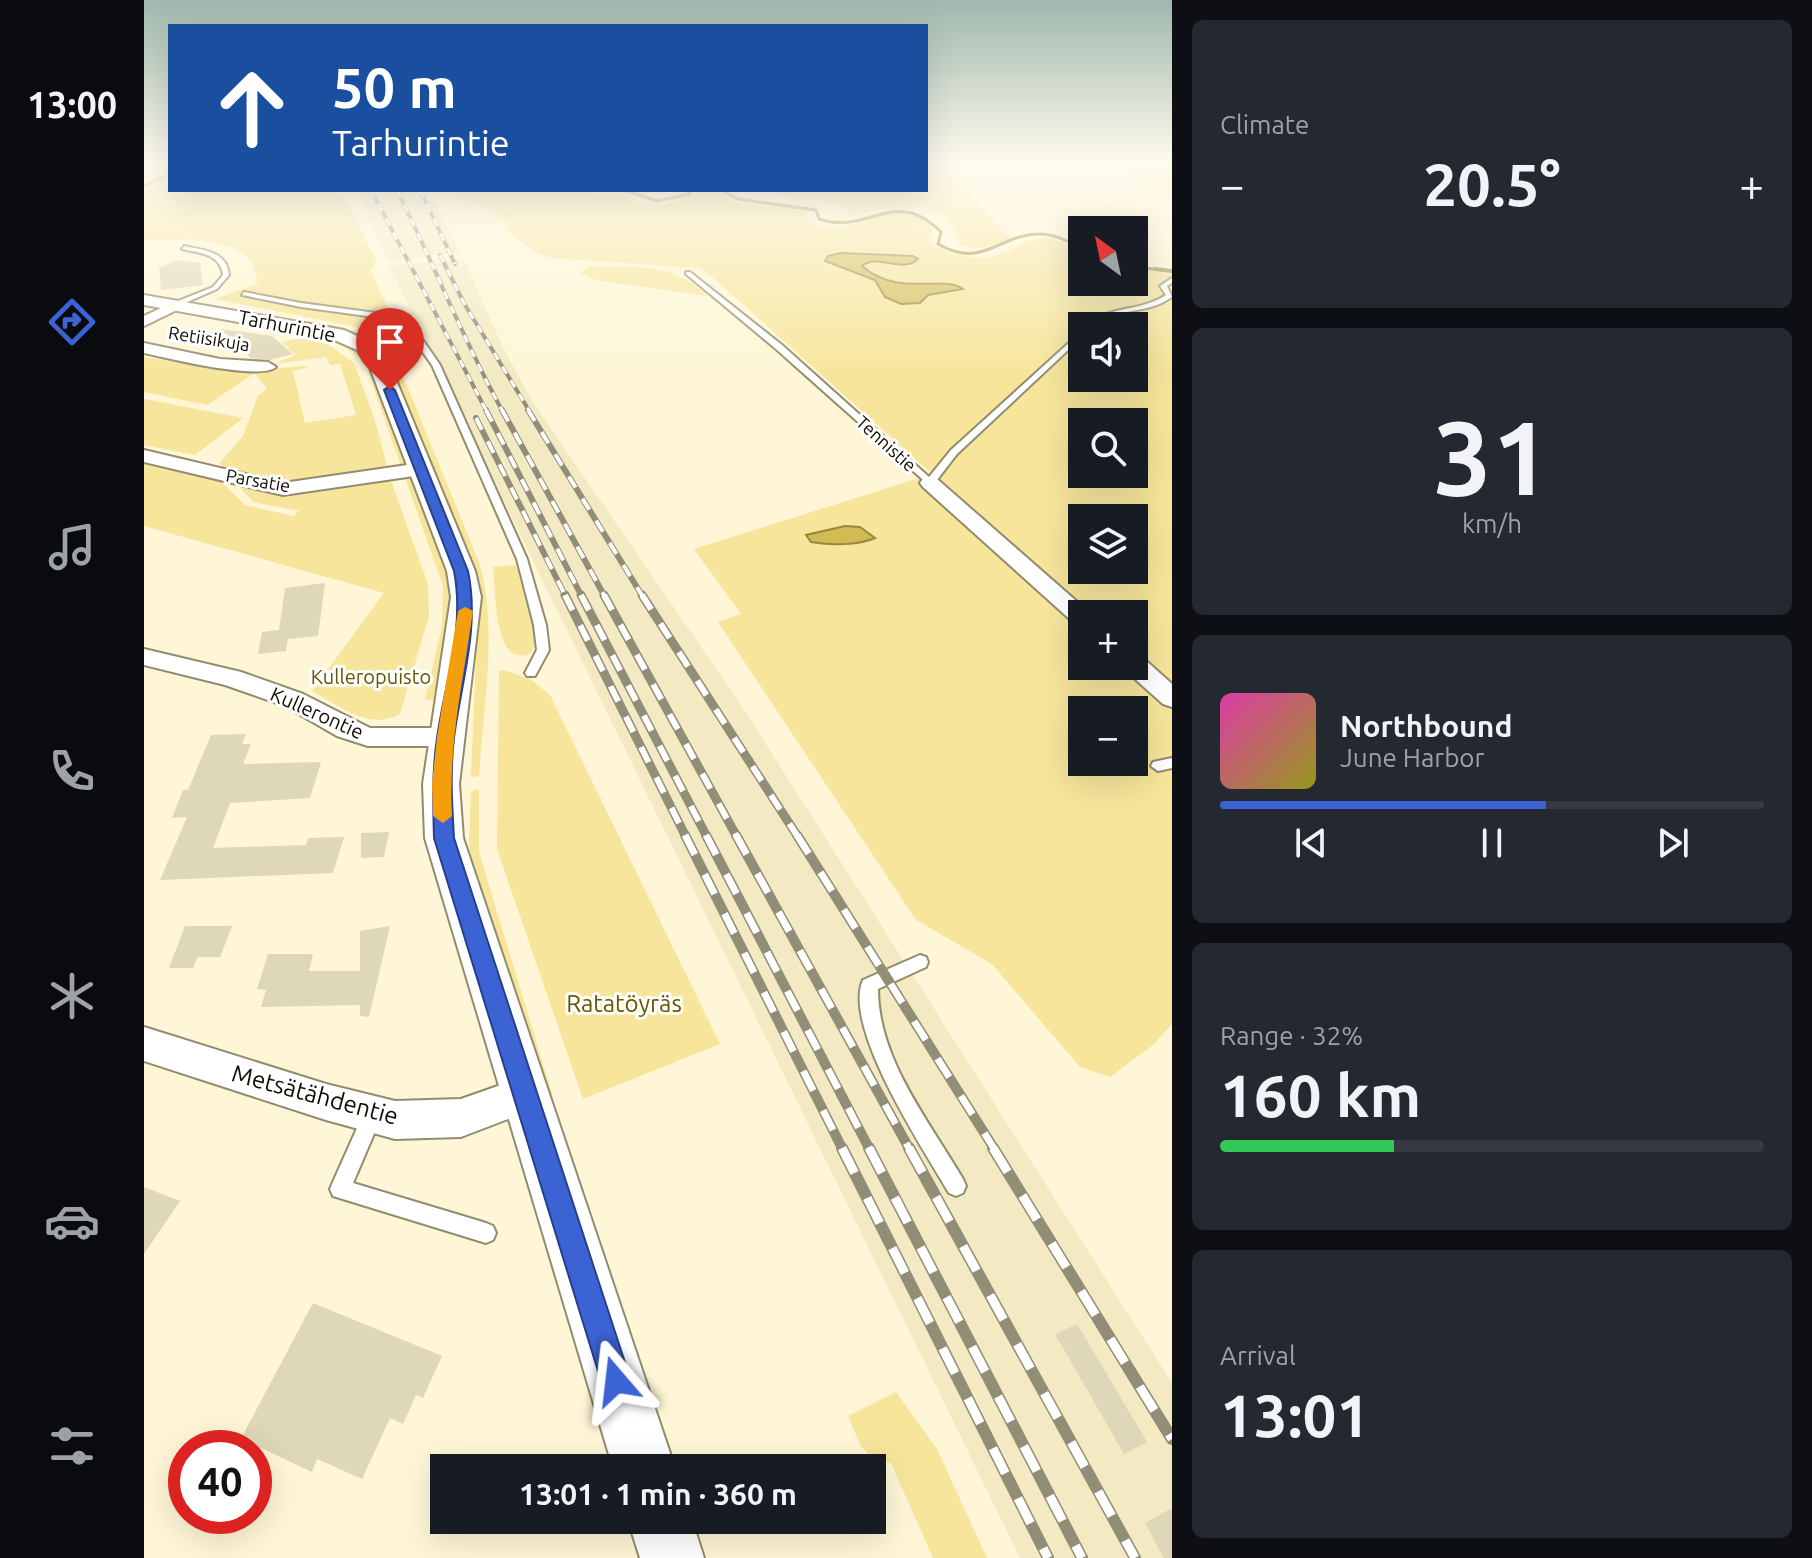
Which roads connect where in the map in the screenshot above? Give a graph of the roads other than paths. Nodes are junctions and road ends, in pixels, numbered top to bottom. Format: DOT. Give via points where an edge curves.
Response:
graph roads {
  1 [pos="184,248"];
  2 [pos="688,273"];
  3 [pos="1172,280"];
  4 [pos="244,294"];
  5 [pos="144,300"];
  6 [pos="176,305"];
  7 [pos="1129,312"];
  8 [pos="144,322"];
  9 [pos="1068,346"];
  10 [pos="144,348"];
  11 [pos="268,367"];
  12 [pos="144,456"];
  13 [pos="421,469"];
  14 [pos="930,483"];
  15 [pos="1068,606"];
  16 [pos="144,657"];
  17 [pos="531,673"];
  18 [pos="1148,677"];
  19 [pos="1172,698"];
  20 [pos="446,737"];
  21 [pos="920,962"];
  22 [pos="144,1044"];
  23 [pos="526,1094"];
  24 [pos="373,1114"];
  25 [pos="956,1186"];
  26 [pos="486,1233"];
  27 [pos="640,1454"];
  28 [pos="664,1534"];
  29 [pos="672,1558"];
  1 -- 6 [label="lane" via="213,254 226,275 215,288"];
  2 -- 14 [label="lane, Tennistie"];
  3 -- 7 [label="lane" via="1163,286 1170,295 1158,305"];
  4 -- 17 [label="lane" via="391,317 408,325 436,365 522,559 543,650"];
  5 -- 6 [label="street, Tarhurintie"];
  6 -- 8 [label="street"];
  6 -- 13 [label="street, Tarhurintie" via="327,332 364,346 379,363"];
  9 -- 14 [label="lane" via="954,452"];
  10 -- 11 [label="street, Retiisikuja" via="220,364"];
  12 -- 13 [label="street, Parsatie" via="283,489"];
  13 -- 20 [label="street, Tarhurintie" via="466,597"];
  14 -- 15 [label="street, Tennistie"];
  16 -- 20 [label="street, Kullerontie" via="232,678 294,700 368,737"];
  18 -- 19 [label="street"];
  20 -- 23 [label="street, Tarhurintie" via="441,784 444,838"];
  21 -- 25 [label="lane" via="869,985 866,1002 883,1058"];
  22 -- 24 [label="street, Metsätähdentie"];
  23 -- 24 [label="street, Metsätähdentie" via="461,1118 395,1120"];
  23 -- 27 [label="street"];
  24 -- 26 [label="lane" via="340,1189"];
  28 -- 29 [label="street"];
}
